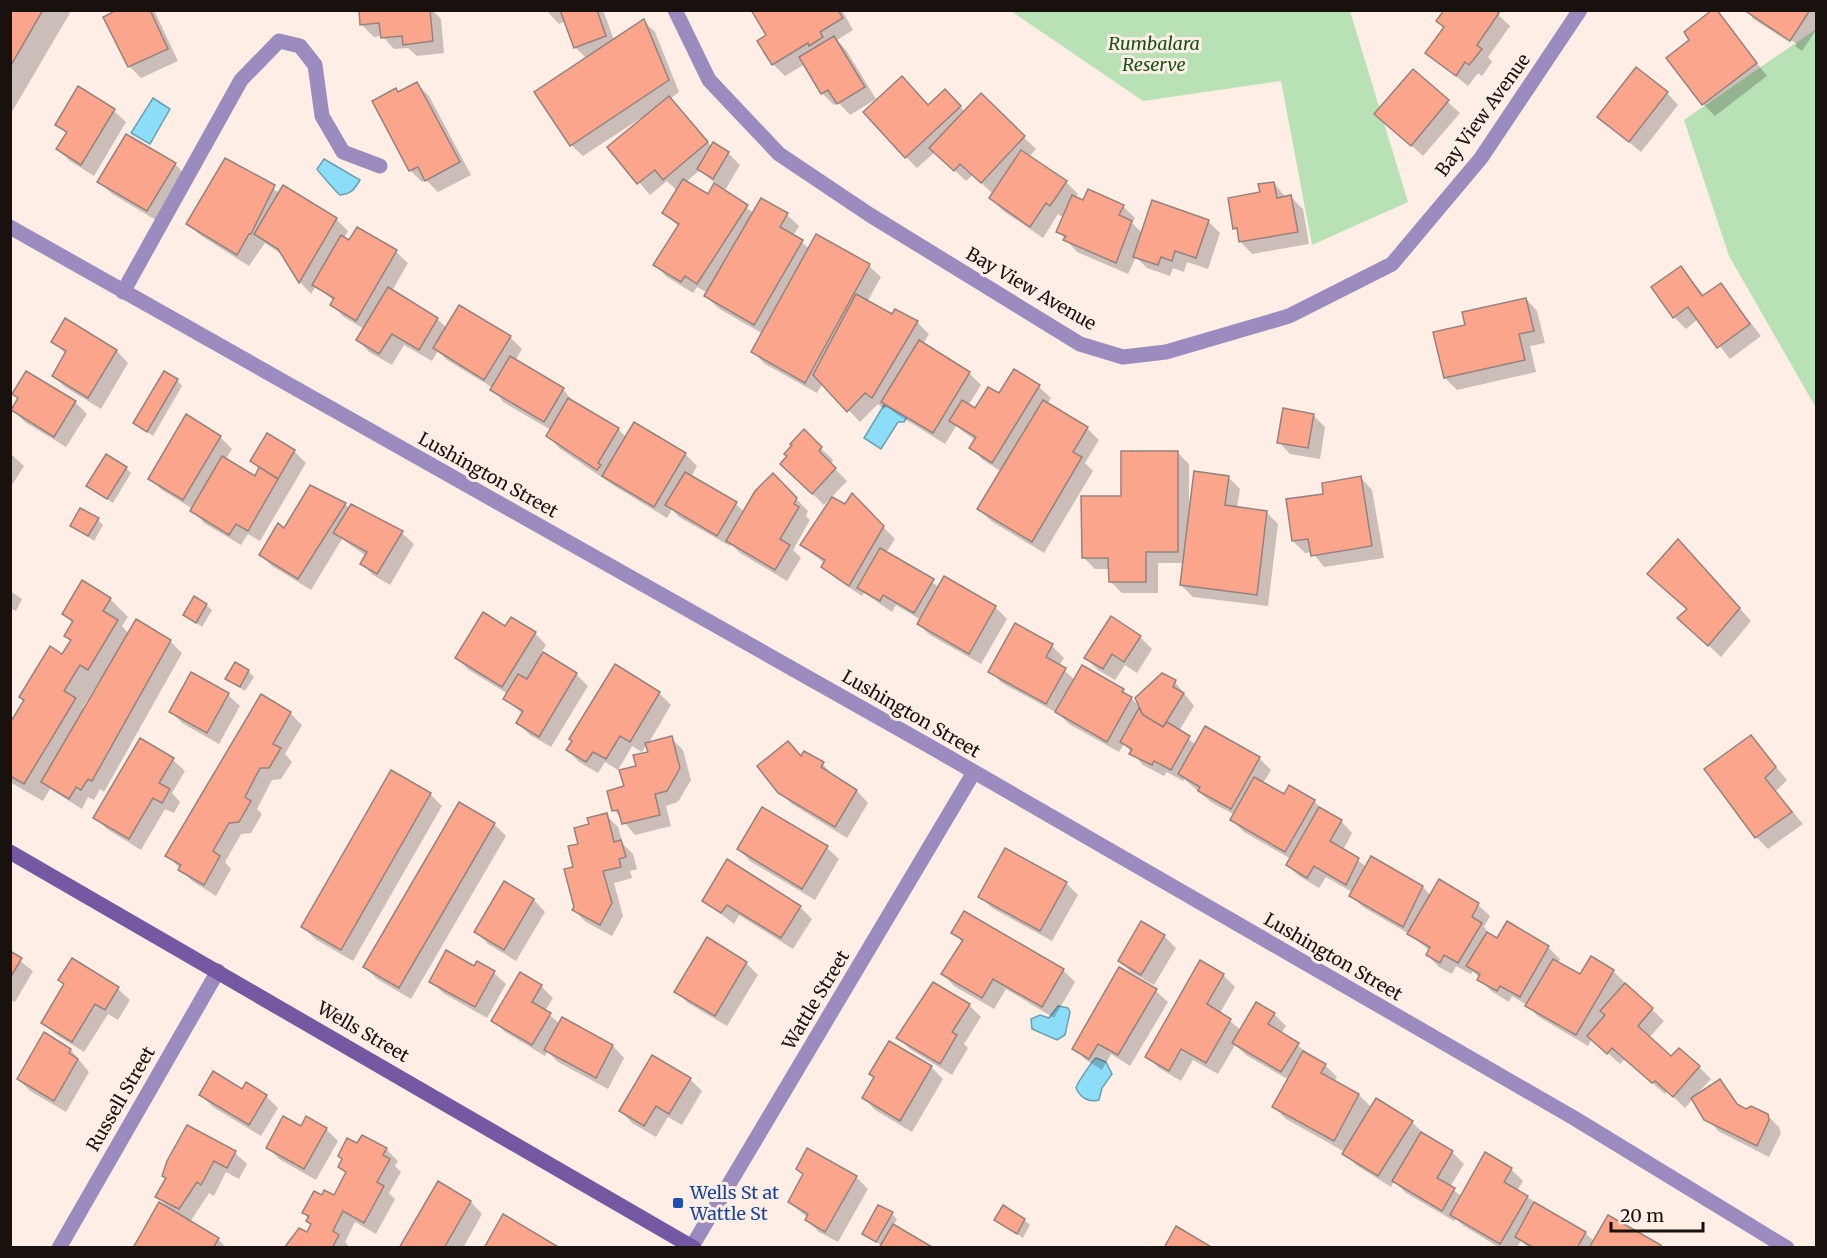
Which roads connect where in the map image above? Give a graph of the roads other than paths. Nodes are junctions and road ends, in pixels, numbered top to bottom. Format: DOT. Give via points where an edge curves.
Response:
graph roads {
  1 [pos="675,10"];
  2 [pos="1580,10"];
  3 [pos="380,166"];
  4 [pos="10,226"];
  5 [pos="123,292"];
  6 [pos="974,772"];
  7 [pos="10,852"];
  8 [pos="218,970"];
  9 [pos="692,1247"];
  10 [pos="58,1248"];
  11 [pos="1786,1248"];
  1 -- 2 [label="street, Bay View Avenue" via="709,80 779,154 870,215 1080,344 1123,357 1166,352 1289,316 1392,264 1480,158"];
  3 -- 5 [label="street" via="343,152 322,116 315,65 300,46 279,42 242,80"];
  4 -- 5 [label="street, Lushington Street"];
  5 -- 6 [label="street, Lushington Street"];
  6 -- 9 [label="street, Wattle Street"];
  6 -- 11 [label="street, Lushington Street" via="1574,1118"];
  7 -- 8 [label="street, Wells Street"];
  8 -- 9 [label="street, Wells Street"];
  8 -- 10 [label="street, Russell Street"];
}
